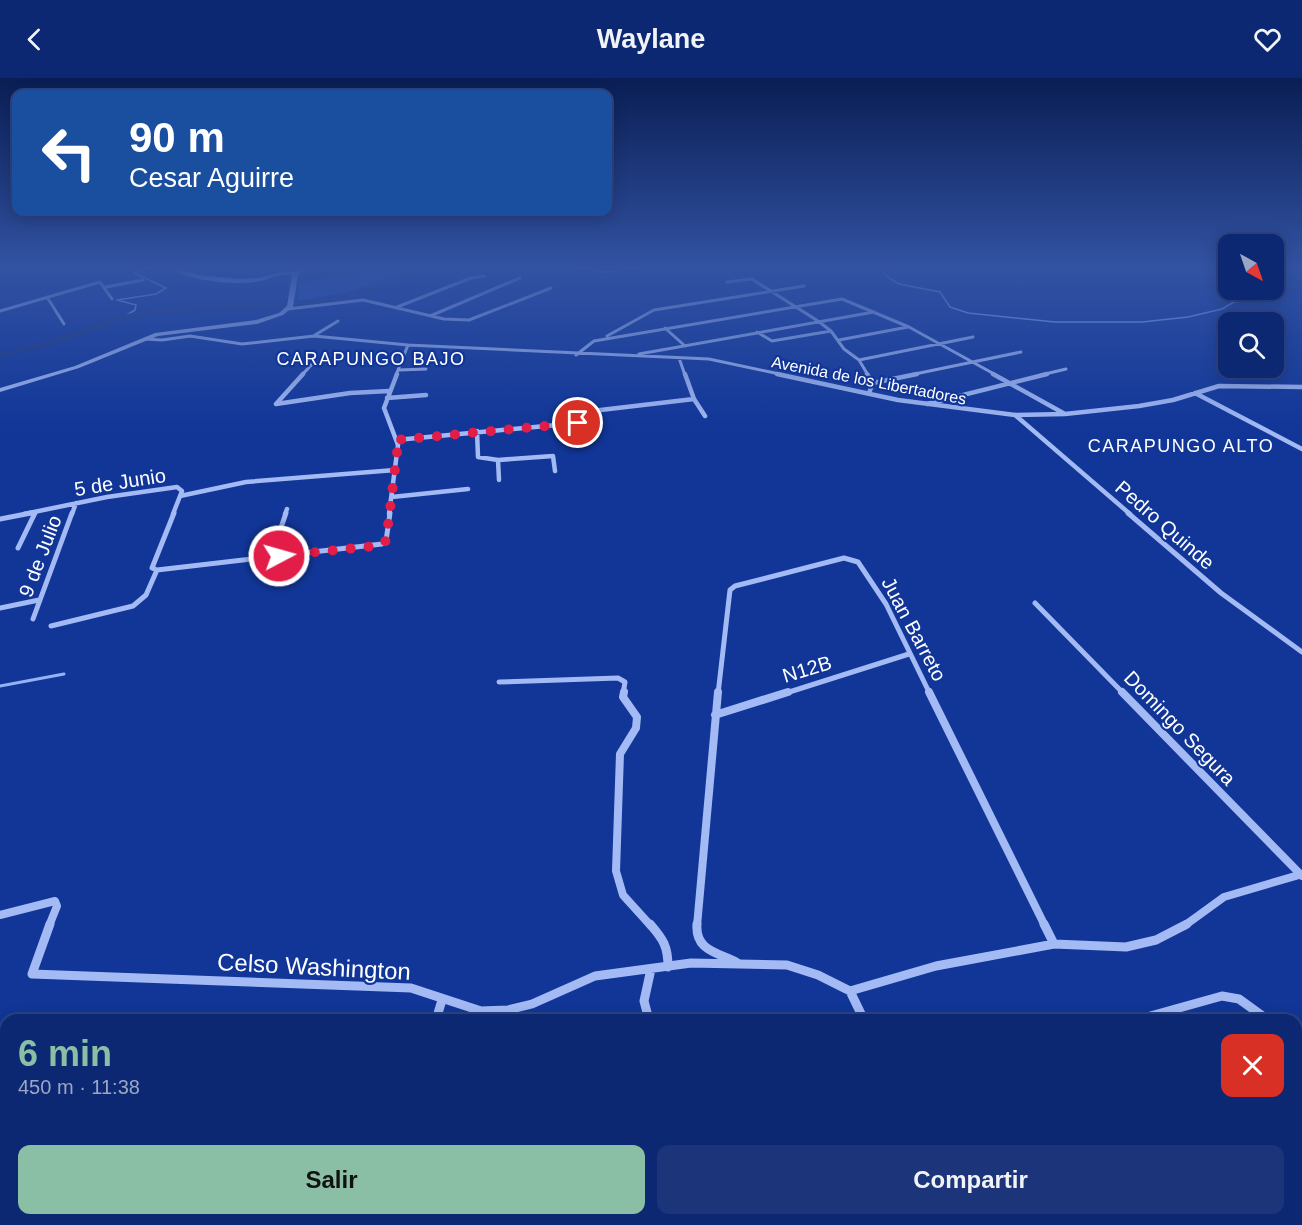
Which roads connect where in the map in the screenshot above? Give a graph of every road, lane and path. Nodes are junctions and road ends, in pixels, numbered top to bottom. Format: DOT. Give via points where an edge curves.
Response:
graph roads {
  1 [pos="62,321"];
  2 [pos="264,321"];
  3 [pos="338,321"];
  4 [pos="637,321"];
  5 [pos="709,321"];
  6 [pos="818,321"];
  7 [pos="895,321"];
  8 [pos="64,324"];
  9 [pos="909,327"];
  10 [pos="665,328"];
  11 [pos="831,331"];
  12 [pos="757,332"];
  13 [pos="314,336"];
  14 [pos="973,338"];
  15 [pos="145,339"];
  16 [pos="839,340"];
  17 [pos="594,341"];
  18 [pos="938,343"];
  19 [pos="408,345"];
  20 [pos="685,345"];
  21 [pos="1021,352"];
  22 [pos="576,355"];
  23 [pos="627,357"];
  24 [pos="679,358"];
  25 [pos="859,360"];
  26 [pos="314,362"];
  27 [pos="972,362"];
  28 [pos="426,369"];
  29 [pos="1066,369"];
  30 [pos="399,370"];
  31 [pos="873,383"];
  32 [pos="1009,383"];
  33 [pos="1302,387"];
  34 [pos="0,390"];
  35 [pos="389,391"];
  36 [pos="869,393"];
  37 [pos="1195,393"];
  38 [pos="426,395"];
  39 [pos="387,398"];
  40 [pos="694,399"];
  41 [pos="923,405"];
  42 [pos="1065,414"];
  43 [pos="1015,415"];
  44 [pos="705,416"];
  45 [pos="477,431"];
  46 [pos="396,440"];
  47 [pos="1302,449"];
  48 [pos="498,460"];
  49 [pos="395,470"];
  50 [pos="555,471"];
  51 [pos="499,480"];
  52 [pos="468,489"];
  53 [pos="180,496"];
  54 [pos="392,497"];
  55 [pos="76,503"];
  56 [pos="287,509"];
  57 [pos="35,512"];
  58 [pos="0,519"];
  59 [pos="18,548"];
  60 [pos="272,557"];
  61 [pos="157,570"];
  62 [pos="39,600"];
  63 [pos="1035,603"];
  64 [pos="0,608"];
  65 [pos="33,619"];
  66 [pos="51,626"];
  67 [pos="1302,652"];
  68 [pos="909,654"];
  69 [pos="499,682"];
  70 [pos="715,714"];
  71 [pos="1301,875"];
  72 [pos="0,915"];
  73 [pos="1054,944"];
  74 [pos="739,963"];
  75 [pos="668,967"];
  76 [pos="651,969"];
  77 [pos="850,991"];
  78 [pos="442,1000"];
  79 [pos="438,1014"];
  80 [pos="648,1014"];
  81 [pos="861,1014"];
  82 [pos="1158,1014"];
  83 [pos="1260,1014"];
  1 -- 8 [label="street"];
  2 -- 15 [label="street" via="170,330"];
  3 -- 13 [label="street"];
  4 -- 17 [label="street"];
  5 -- 10 [label="street"];
  6 -- 11 [label="street"];
  6 -- 12 [label="street"];
  7 -- 9 [label="street"];
  9 -- 16 [label="street"];
  9 -- 18 [label="street"];
  10 -- 17 [label="street"];
  10 -- 20 [label="street"];
  11 -- 12 [label="street" via="772,341"];
  11 -- 16 [label="street"];
  12 -- 20 [label="street"];
  13 -- 15 [label="street, Avenida de los Libertadores" via="242,344 190,336"];
  13 -- 19 [label="street, Avenida de los Libertadores"];
  14 -- 18 [label="street"];
  15 -- 34 [label="street" via="77,367"];
  16 -- 25 [label="street"];
  17 -- 22 [label="street"];
  18 -- 25 [label="street"];
  18 -- 27 [label="street"];
  19 -- 22 [label="street, Avenida de los Libertadores"];
  19 -- 30 [label="street"];
  20 -- 23 [label="street"];
  21 -- 27 [label="street"];
  22 -- 23 [label="street, Avenida de los Libertadores"];
  23 -- 24 [label="street, Avenida de los Libertadores"];
  24 -- 36 [label="street, Avenida de los Libertadores" via="709,359"];
  24 -- 40 [label="street"];
  25 -- 31 [label="street"];
  26 -- 35 [label="street" via="276,404"];
  27 -- 31 [label="street"];
  27 -- 32 [label="street"];
  28 -- 30 [label="street"];
  29 -- 32 [label="street"];
  30 -- 35 [label="street"];
  31 -- 36 [label="street"];
  32 -- 41 [label="street"];
  32 -- 42 [label="street"];
  33 -- 37 [label="street, Avenida de los Libertadores" via="1230,386"];
  35 -- 39 [label="street"];
  36 -- 41 [label="street, Avenida de los Libertadores"];
  37 -- 42 [label="street, Avenida de los Libertadores" via="1158,404"];
  37 -- 47 [label="street"];
  38 -- 39 [label="street"];
  39 -- 46 [label="street" via="384,408"];
  40 -- 44 [label="street"];
  40 -- 45 [label="street" via="592,411 578,423"];
  41 -- 43 [label="street, Avenida de los Libertadores"];
  42 -- 43 [label="street, Avenida de los Libertadores"];
  43 -- 67 [label="street, Pedro Quinde" via="1221,593"];
  45 -- 46 [label="street"];
  45 -- 48 [label="street" via="478,457"];
  46 -- 49 [label="street"];
  48 -- 50 [label="street" via="553,456"];
  48 -- 51 [label="street"];
  49 -- 53 [label="street" via="246,482"];
  49 -- 54 [label="street"];
  52 -- 54 [label="street"];
  53 -- 55 [label="street, 5 de Junio" via="182,491 177,488"];
  53 -- 61 [label="street, 5 de Junio" via="159,544 152,568"];
  54 -- 60 [label="street" via="386,541"];
  55 -- 57 [label="street, 5 de Junio"];
  55 -- 62 [label="street, 9 de Julio"];
  56 -- 60 [label="street"];
  57 -- 58 [label="street, 5 de Junio"];
  57 -- 59 [label="street"];
  60 -- 61 [label="street"];
  61 -- 66 [label="street" via="146,595 133,606"];
  62 -- 64 [label="street"];
  62 -- 65 [label="street, 9 de Julio"];
  63 -- 71 [label="street, Domingo Segura"];
  68 -- 70 [label="street, N12B"];
  68 -- 70 [label="street, Juan Barreto" via="886,604 852,559 735,586 730,590"];
  68 -- 73 [label="street, Juan Barreto"];
  69 -- 75 [label="street" via="623,679 623,697 637,717 636,728 620,754 616,872 623,895 668,948"];
  70 -- 74 [label="street" via="696,936 700,944"];
  71 -- 73 [label="street" via="1224,897 1177,931 1156,940 1126,947"];
  72 -- 78 [label="street, Celso Washington" via="55,901 57,906 32,970 37,975 411,988"];
  73 -- 77 [label="street" via="936,966"];
  74 -- 75 [label="street, Celso Washington"];
  74 -- 77 [label="street, Celso Washington" via="787,965"];
  75 -- 76 [label="street, Celso Washington"];
  76 -- 78 [label="street, Celso Washington" via="595,976 532,1004 508,1010 481,1011"];
  76 -- 80 [label="street" via="644,1001"];
  77 -- 81 [label="street"];
  78 -- 79 [label="street"];
  82 -- 83 [label="street" via="1222,996 1239,999"];
}
